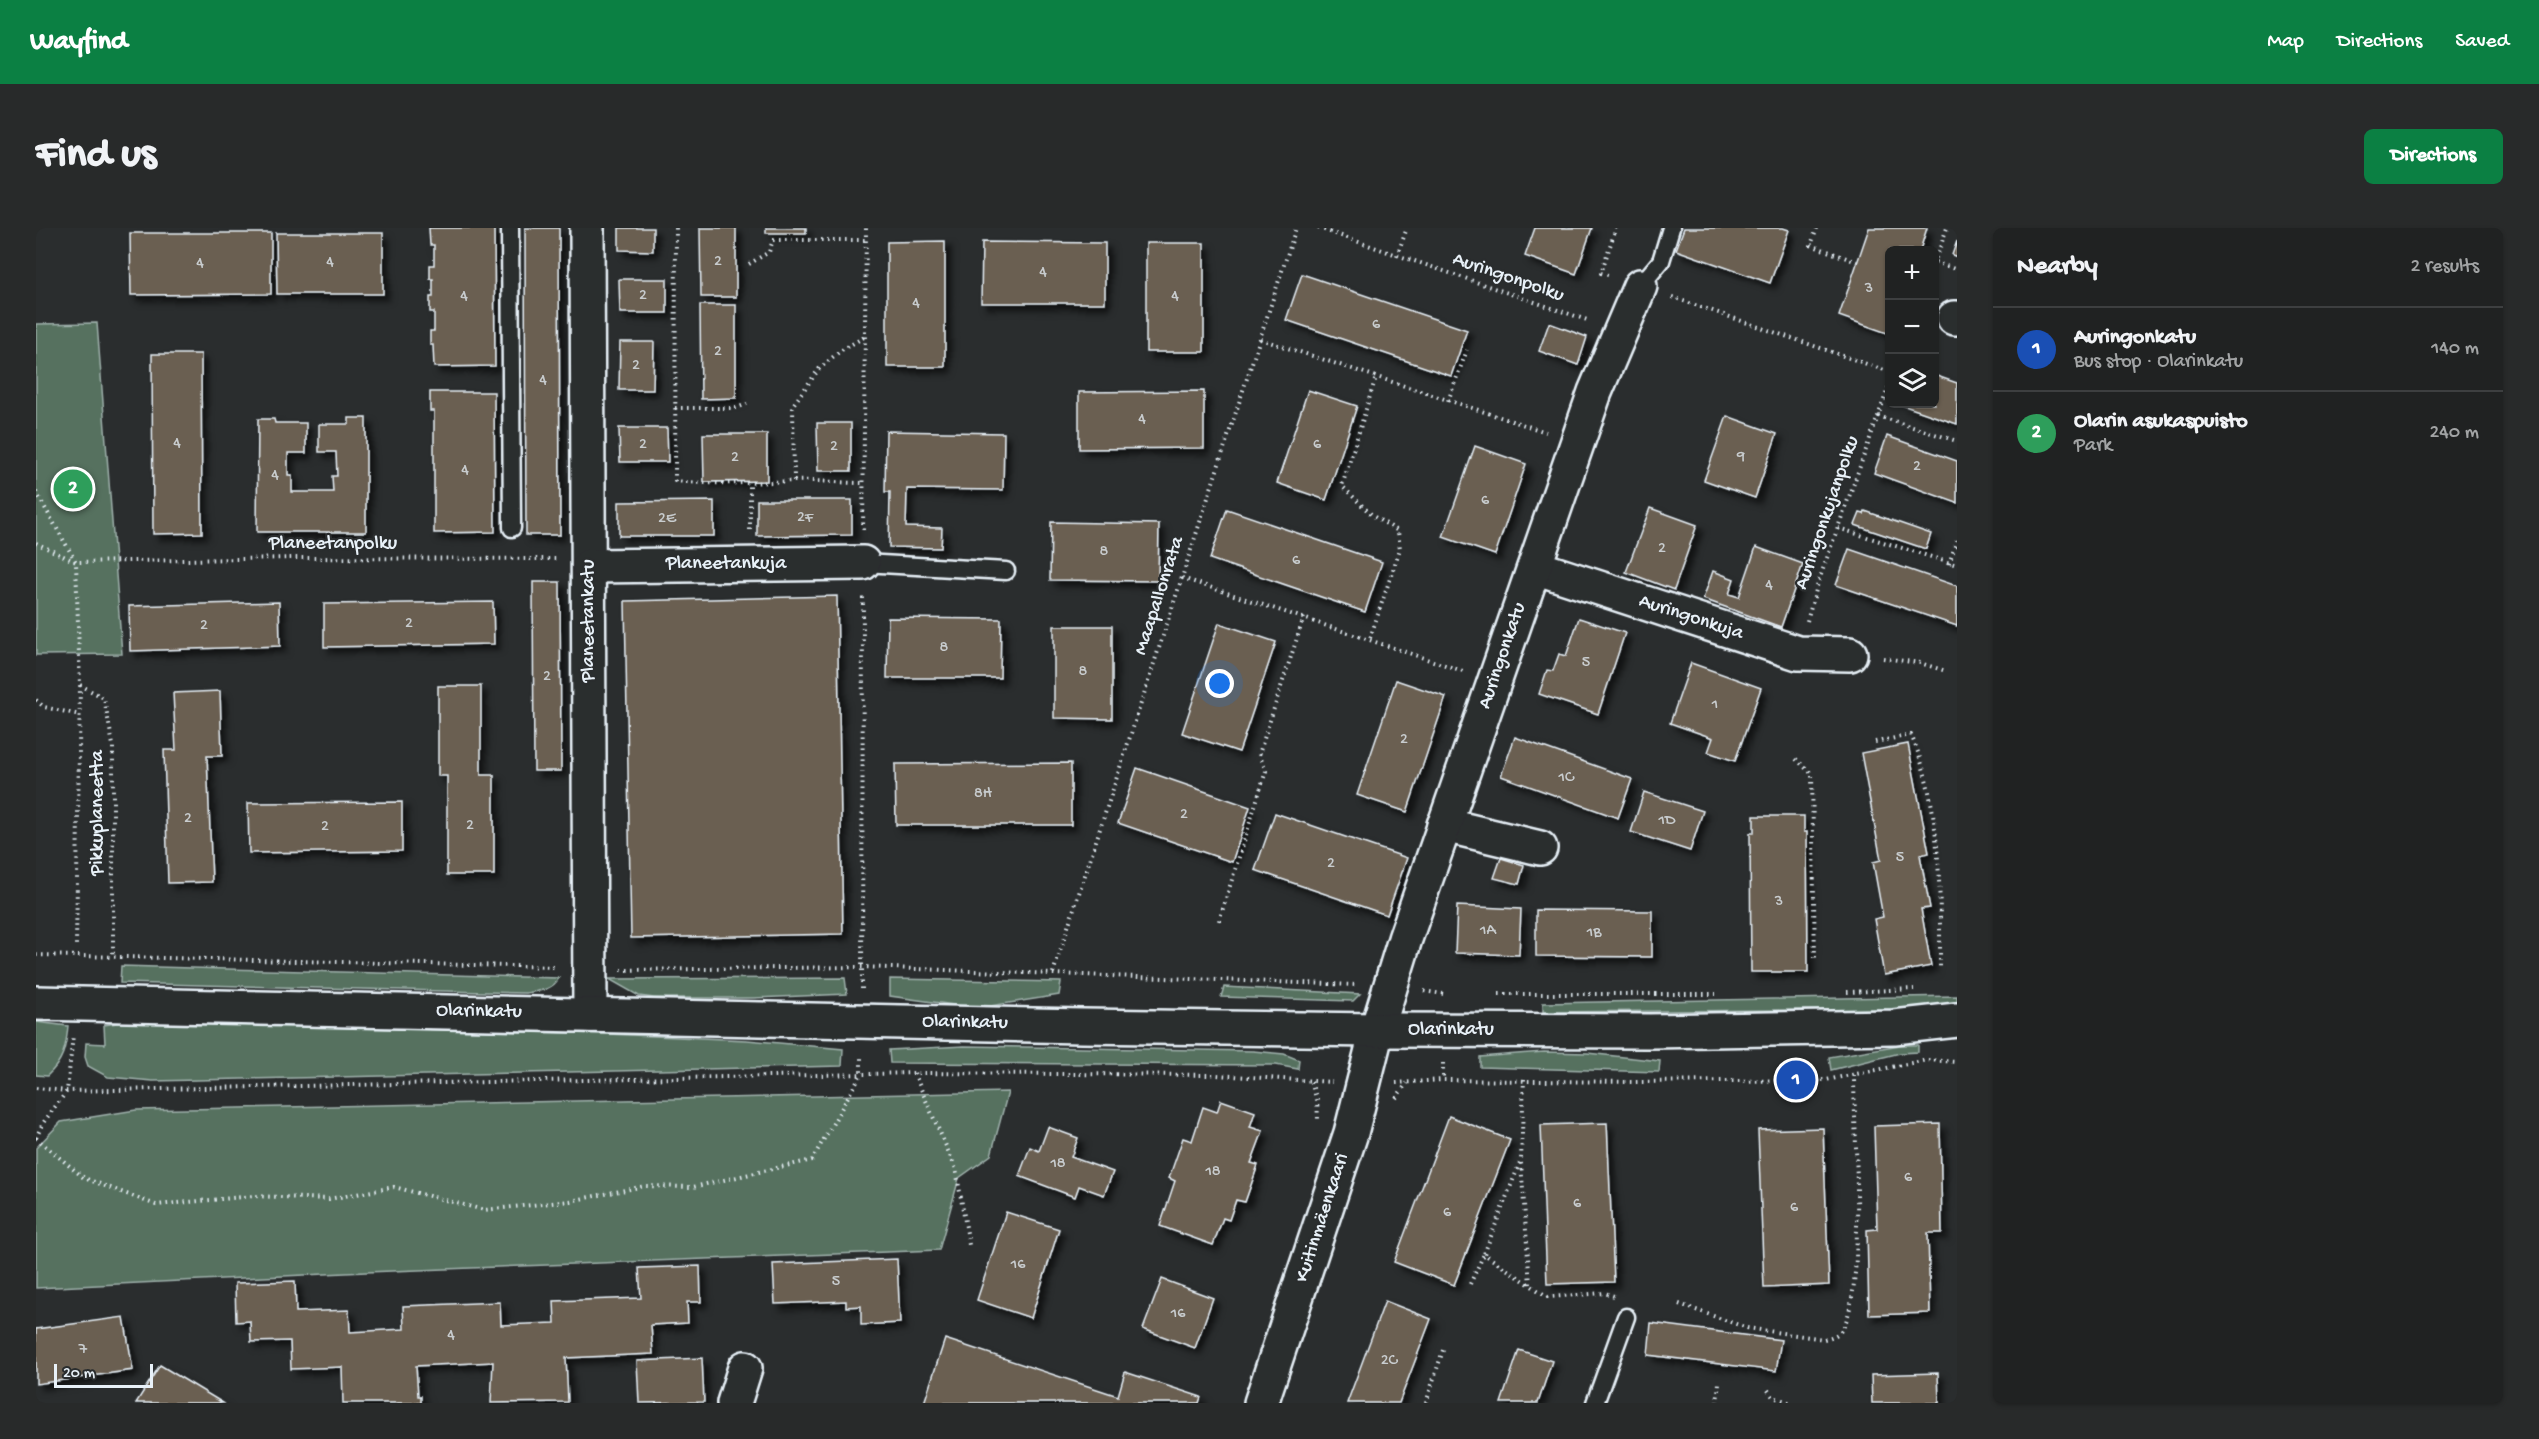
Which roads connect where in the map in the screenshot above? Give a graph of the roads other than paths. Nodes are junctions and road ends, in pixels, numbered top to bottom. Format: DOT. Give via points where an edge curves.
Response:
graph roads {
  1 [pos="510,228"];
  2 [pos="588,228"];
  3 [pos="1671,228"];
  4 [pos="1640,286"];
  5 [pos="512,528"];
  6 [pos="589,561"];
  7 [pos="863,563"];
  8 [pos="1535,567"];
  9 [pos="1006,571"];
  10 [pos="1865,656"];
  11 [pos="1444,825"];
  12 [pos="1540,848"];
  13 [pos="36,1003"];
  14 [pos="590,1015"];
  15 [pos="1957,1020"];
  16 [pos="1894,1027"];
  17 [pos="1377,1030"];
  18 [pos="1957,1034"];
  19 [pos="1626,1317"];
  20 [pos="745,1368"];
  21 [pos="734,1403"];
  22 [pos="1261,1403"];
  23 [pos="1595,1403"];
  1 -- 5 [label="lane"];
  2 -- 6 [label="street, Planeetankatu"];
  3 -- 4 [label="lane" via="1660,261"];
  4 -- 8 [label="street, Auringonkatu" via="1578,443"];
  6 -- 7 [label="street, Planeetankuja"];
  6 -- 14 [label="street, Planeetankatu"];
  7 -- 9 [label="lane"];
  8 -- 10 [label="street, Auringonkuja" via="1798,653"];
  8 -- 11 [label="street, Auringonkatu"];
  11 -- 12 [label="street"];
  11 -- 17 [label="street, Auringonkatu"];
  13 -- 14 [label="street, Olarinkatu"];
  14 -- 17 [label="street, Olarinkatu"];
  15 -- 16 [label="street, Olarinkatu"];
  16 -- 17 [label="street, Olarinkatu"];
  16 -- 18 [label="street, Olarinkatu"];
  17 -- 22 [label="street, Kuitinmäenkaari" via="1351,1133"];
  19 -- 23 [label="lane"];
  20 -- 21 [label="street"];
}
